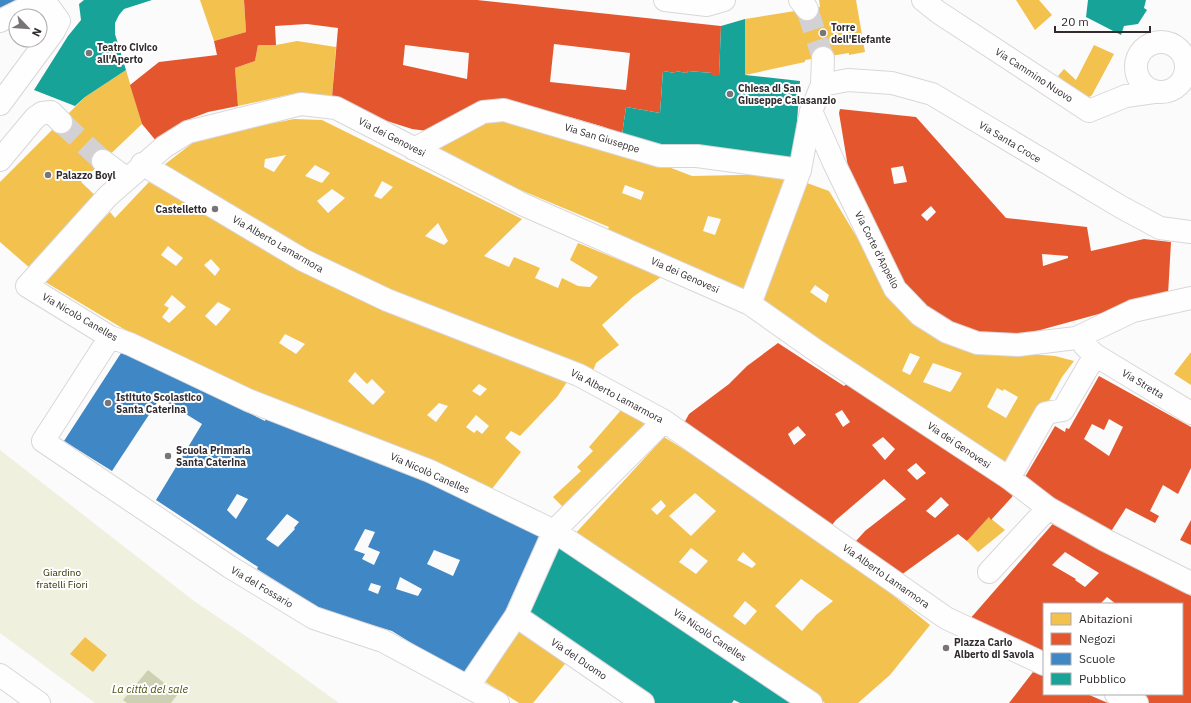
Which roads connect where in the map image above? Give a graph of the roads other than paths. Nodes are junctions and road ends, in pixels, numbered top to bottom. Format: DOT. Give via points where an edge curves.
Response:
graph roads {
  1 [pos="43,0"];
  2 [pos="664,0"];
  3 [pos="724,0"];
  4 [pos="923,0"];
  5 [pos="0,21"];
  6 [pos="822,58"];
  7 [pos="1189,72"];
  8 [pos="822,85"];
  9 [pos="1154,92"];
  10 [pos="0,104"];
  11 [pos="812,111"];
  12 [pos="61,122"];
  13 [pos="414,149"];
  14 [pos="0,160"];
  15 [pos="104,161"];
  16 [pos="142,164"];
  17 [pos="800,170"];
  18 [pos="127,179"];
  19 [pos="1191,232"];
  20 [pos="27,286"];
  21 [pos="1191,298"];
  22 [pos="750,304"];
  23 [pos="110,337"];
  24 [pos="1076,338"];
  25 [pos="1095,355"];
  26 [pos="1191,413"];
  27 [pos="664,421"];
  28 [pos="1009,478"];
  29 [pos="1048,508"];
  30 [pos="554,531"];
  31 [pos="989,572"];
  32 [pos="1191,583"];
  33 [pos="516,616"];
  34 [pos="1043,664"];
  35 [pos="0,675"];
  36 [pos="468,687"];
  37 [pos="1118,695"];
  38 [pos="39,703"];
  39 [pos="498,703"];
  40 [pos="643,703"];
  41 [pos="811,703"];
  42 [pos="1137,703"];
  1 -- 5 [label="street"];
  1 -- 10 [label="street" via="59,21"];
  2 -- 3 [label="street" via="707,5"];
  4 -- 9 [label="street, Via Cammino Nuovo" via="1089,111 1126,96"];
  6 -- 8 [label="street"];
  7 -- 9 [label="street, Via Cammino Nuovo" via="1180,84 1168,92"];
  7 -- 9 [label="street, Via Cammino Nuovo" via="1179,49 1169,42 1157,42 1146,46 1138,55 1137,77 1144,87"];
  8 -- 11 [label="street"];
  8 -- 19 [label="street, Via Santa Croce" via="848,80 892,83 932,94 1160,228"];
  11 -- 17 [label="street"];
  11 -- 24 [label="street, Via Corte d'Appello" via="834,163 895,289 920,315 947,332 977,343 1018,345"];
  12 -- 14 [label="street" via="51,112 42,114 30,123"];
  13 -- 16 [label="street, Via dei Genovesi" via="336,108 300,104 188,132"];
  13 -- 17 [label="street, Via San Giuseppe" via="483,112 504,110 660,156 697,156"];
  13 -- 22 [label="street, Via dei Genovesi" via="524,205"];
  15 -- 18 [label="street"];
  16 -- 18 [label="street, Via dei Genovesi"];
  16 -- 27 [label="street, Via Alberto Lamarmora" via="303,260 387,300 579,375"];
  17 -- 22 [label="street"];
  18 -- 20 [label="street, Via dei Genovesi" via="108,196"];
  20 -- 23 [label="street, Via Nicolò Canelles"];
  21 -- 24 [label="street, Via Corte d'Appello" via="1133,311"];
  22 -- 28 [label="street, Via dei Genovesi"];
  23 -- 30 [label="street, Via Nicolò Canelles" via="248,400 430,471"];
  23 -- 36 [label="street, Via del Fossario" via="43,441 230,568 314,618 383,641"];
  24 -- 25 [label="street"];
  25 -- 26 [label="street, Via Stretta"];
  25 -- 28 [label="street" via="1063,410 1046,414"];
  27 -- 30 [label="street"];
  27 -- 34 [label="street, Via Alberto Lamarmora" via="946,618"];
  28 -- 29 [label="street, Via dei Genovesi"];
  29 -- 31 [label="street"];
  29 -- 32 [label="street, Via dei Genovesi"];
  30 -- 33 [label="street"];
  30 -- 41 [label="street, Via Nicolò Canelles"];
  33 -- 36 [label="street"];
  33 -- 40 [label="street, Via del Duomo"];
  35 -- 38 [label="street"];
  36 -- 39 [label="street, Via del Fossario"];
  37 -- 42 [label="street"];
}
